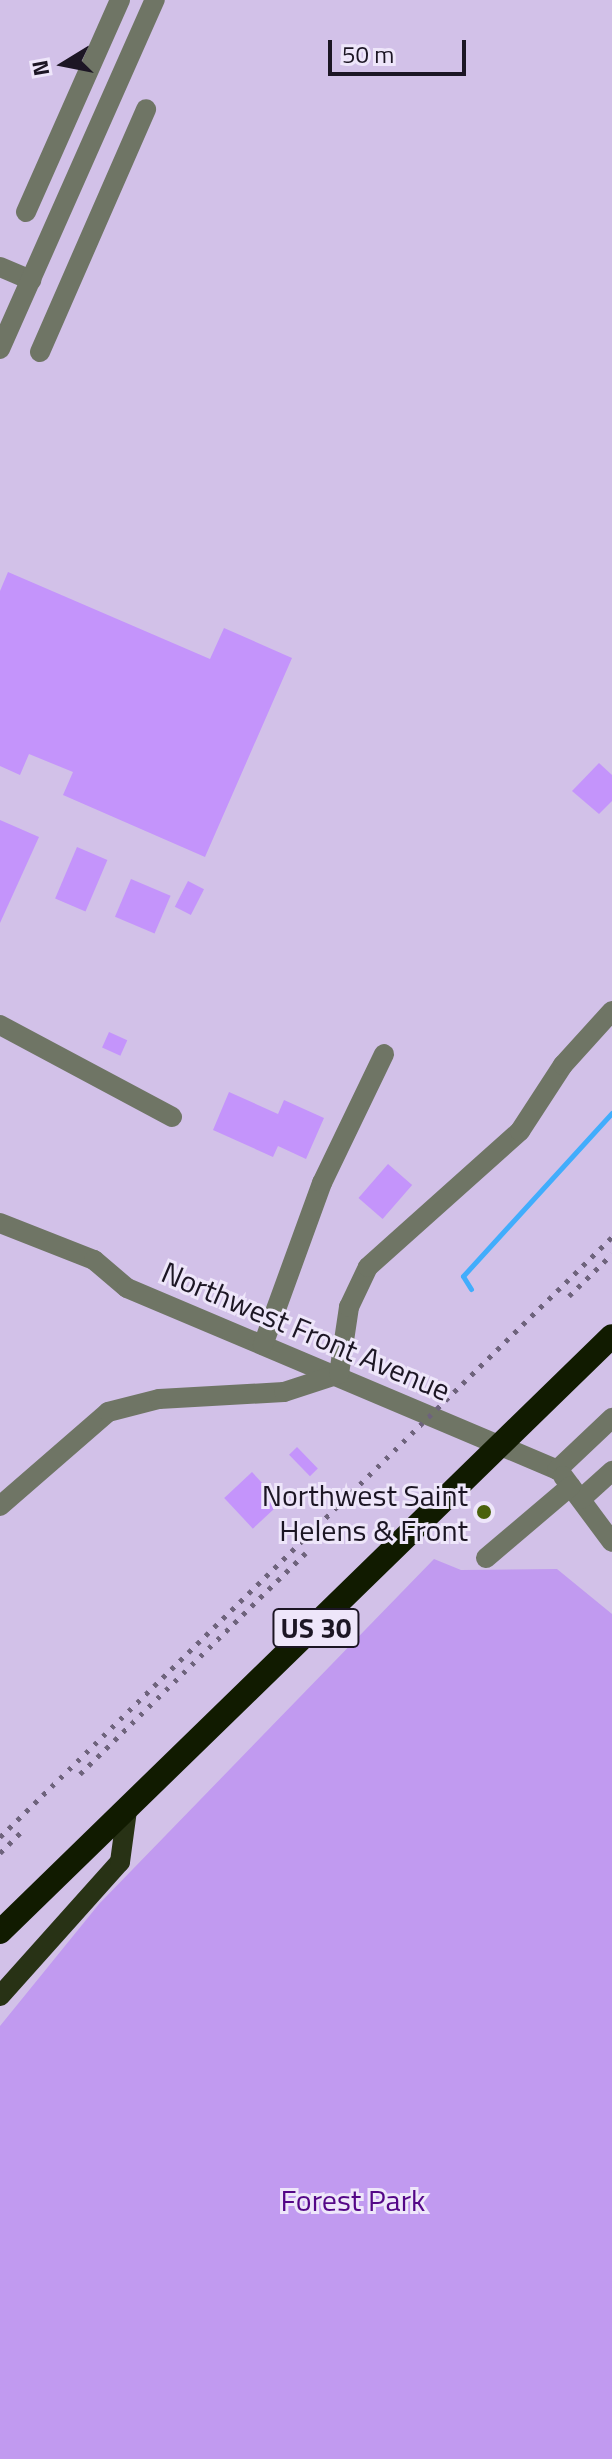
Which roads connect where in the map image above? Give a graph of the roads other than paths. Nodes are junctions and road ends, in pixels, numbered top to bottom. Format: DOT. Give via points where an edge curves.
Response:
graph roads {
  1 [pos="120,0"];
  2 [pos="155,0"];
  3 [pos="146,109"];
  4 [pos="26,212"];
  5 [pos="0,267"];
  6 [pos="31,280"];
  7 [pos="5,322"];
  8 [pos="0,349"];
  9 [pos="40,352"];
  10 [pos="612,1011"];
  11 [pos="0,1025"];
  12 [pos="384,1054"];
  13 [pos="172,1117"];
  14 [pos="0,1223"];
  15 [pos="612,1336"];
  16 [pos="263,1345"];
  17 [pos="339,1374"];
  18 [pos="612,1418"];
  19 [pos="502,1444"];
  20 [pos="557,1470"];
  21 [pos="612,1471"];
  22 [pos="576,1493"];
  23 [pos="0,1506"];
  24 [pos="612,1542"];
  25 [pos="486,1558"];
  26 [pos="127,1810"];
  27 [pos="0,1932"];
  28 [pos="0,1996"];
  1 -- 4 [label="lane"];
  2 -- 6 [label="lane"];
  3 -- 9 [label="lane"];
  5 -- 6 [label="lane"];
  6 -- 7 [label="lane"];
  7 -- 8 [label="lane"];
  10 -- 17 [label="lane" via="509,1142 368,1267 349,1307"];
  11 -- 13 [label="lane"];
  12 -- 16 [label="lane" via="322,1183"];
  14 -- 16 [label="lane, Northwest Front Avenue" via="94,1260 127,1288"];
  15 -- 19 [label="highway, US 30"];
  16 -- 17 [label="lane, Northwest Front Avenue"];
  17 -- 19 [label="lane, Northwest Front Avenue"];
  17 -- 23 [label="lane" via="284,1392 159,1399 108,1412"];
  18 -- 20 [label="lane"];
  19 -- 20 [label="lane, Northwest Front Avenue"];
  19 -- 26 [label="highway, US 30"];
  20 -- 22 [label="lane"];
  21 -- 22 [label="lane"];
  22 -- 24 [label="lane"];
  22 -- 25 [label="lane"];
  26 -- 27 [label="highway, US 30"];
  26 -- 28 [label="main road" via="120,1862"];
}
